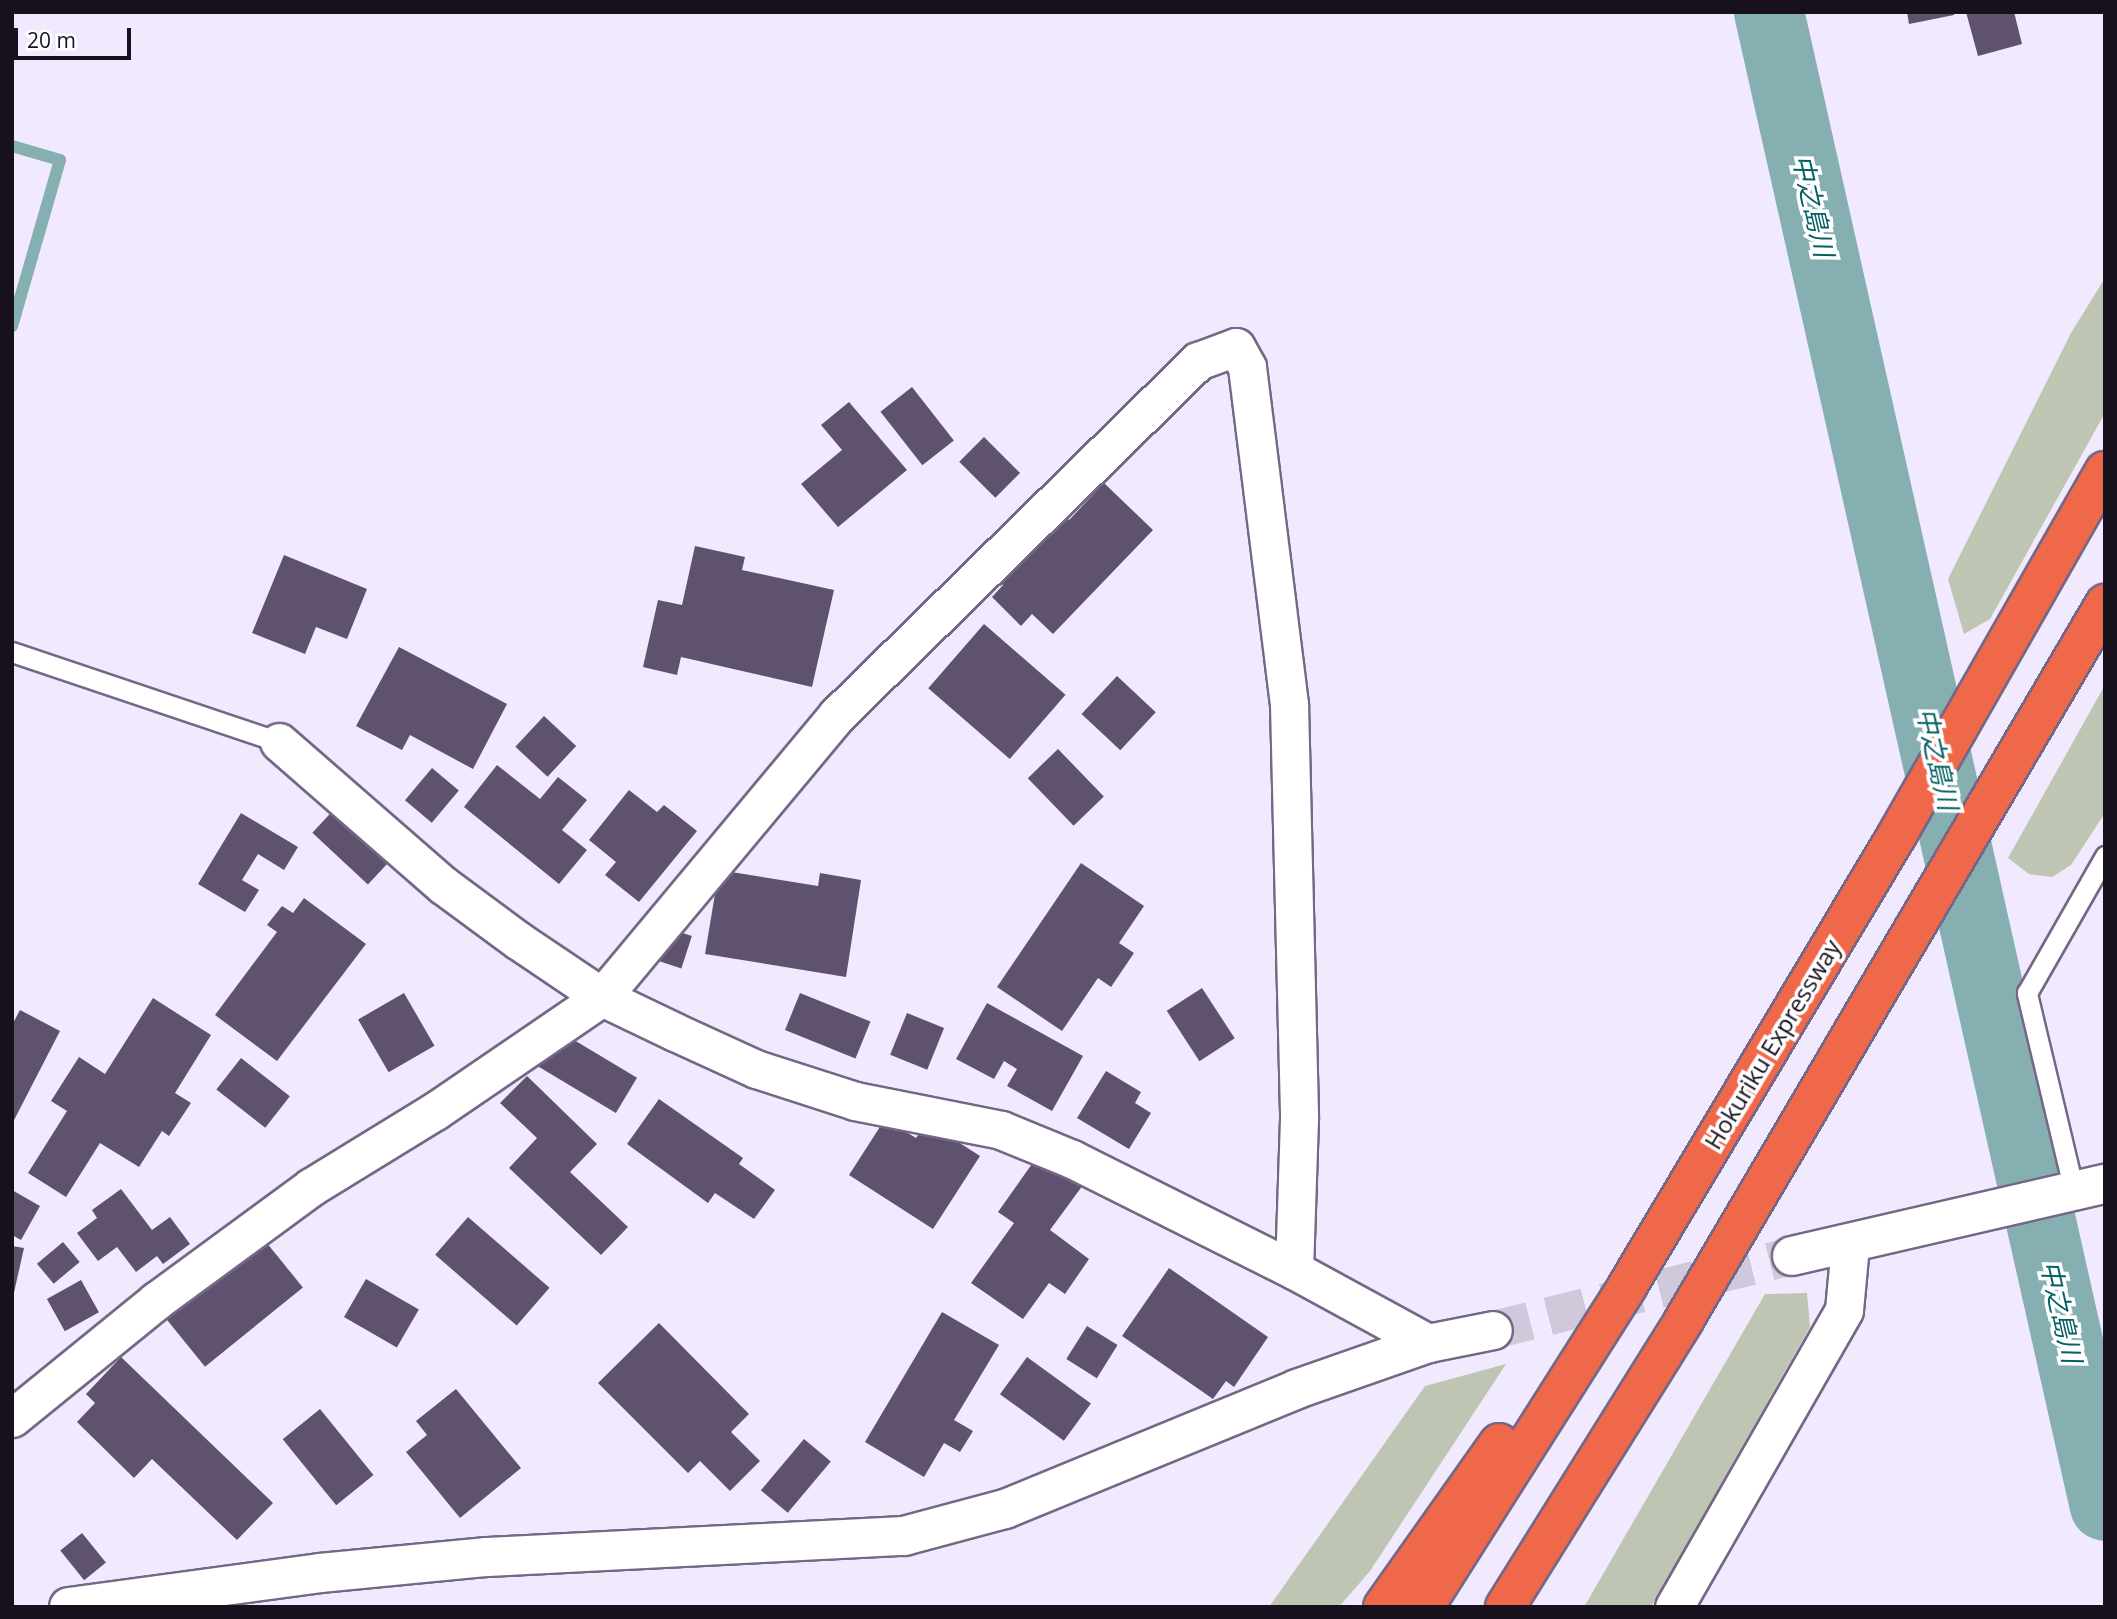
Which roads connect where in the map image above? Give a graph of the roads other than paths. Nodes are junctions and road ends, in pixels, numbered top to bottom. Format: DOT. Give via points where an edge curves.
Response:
graph roads {
  1 [pos="2105,471"];
  2 [pos="2105,604"];
  3 [pos="12,652"];
  4 [pos="279,742"];
  5 [pos="1897,835"];
  6 [pos="2105,856"];
  7 [pos="602,997"];
  8 [pos="2089,1187"];
  9 [pos="1850,1245"];
  10 [pos="1793,1256"];
  11 [pos="1294,1270"];
  12 [pos="1684,1320"];
  13 [pos="1493,1330"];
  14 [pos="1428,1343"];
  15 [pos="12,1418"];
  16 [pos="69,1607"];
  17 [pos="1383,1607"];
  18 [pos="1424,1607"];
  19 [pos="1505,1607"];
  20 [pos="1524,1607"];
  21 [pos="1674,1607"];
  1 -- 5 [label="highway, Hokuriku Expressway"];
  2 -- 12 [label="highway"];
  3 -- 4 [label="lane"];
  4 -- 7 [label="street" via="443,885"];
  5 -- 17 [label="highway" via="1793,978 1505,1434"];
  5 -- 18 [label="highway, Hokuriku Expressway" via="1628,1285"];
  6 -- 8 [label="lane" via="2027,993"];
  7 -- 11 [label="street" via="755,1069 855,1101 1001,1130 1072,1159"];
  7 -- 11 [label="street" via="837,715 1198,361 1236,347 1247,367 1289,704 1298,1119"];
  7 -- 15 [label="street" via="435,1111 311,1187 156,1301"];
  8 -- 9 [label="street"];
  9 -- 10 [label="street"];
  9 -- 21 [label="street" via="1844,1310"];
  11 -- 14 [label="street"];
  12 -- 19 [label="highway"];
  12 -- 20 [label="highway"];
  13 -- 14 [label="street"];
  14 -- 16 [label="street" via="1297,1389 1005,1508 904,1536 487,1557 320,1573"];
}
